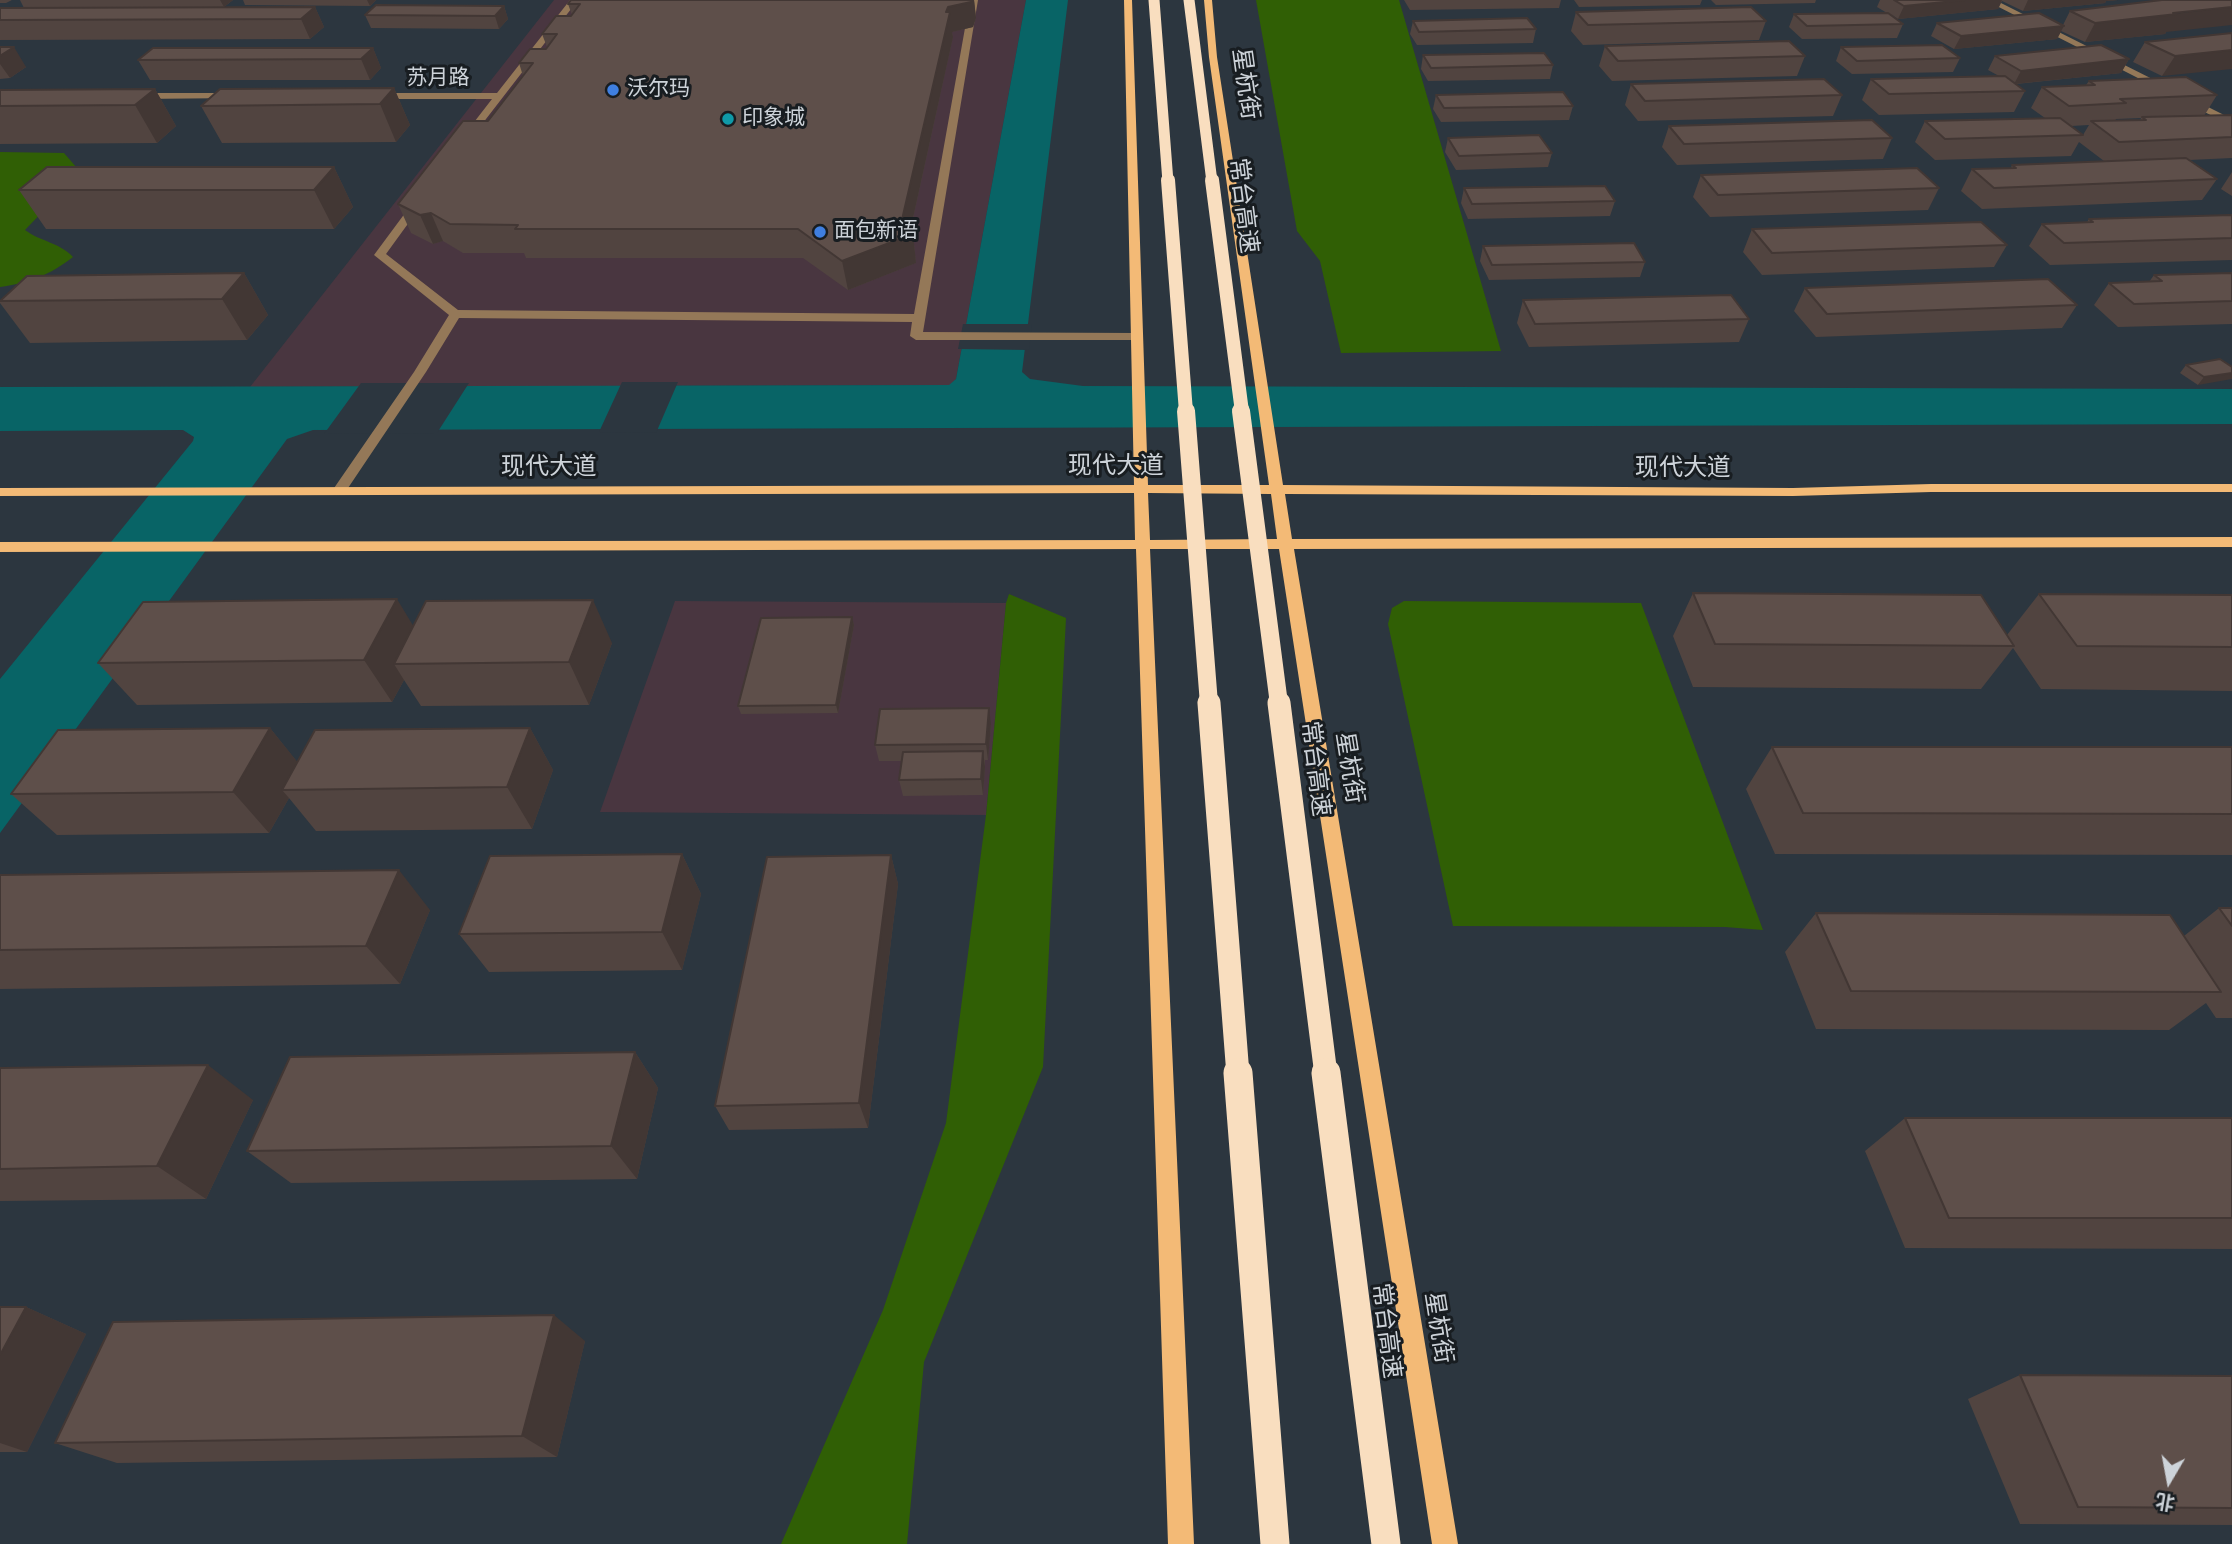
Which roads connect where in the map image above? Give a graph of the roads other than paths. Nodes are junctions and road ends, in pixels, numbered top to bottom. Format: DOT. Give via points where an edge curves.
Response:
graph roads {
  1 [pos="574,0"];
  2 [pos="974,0"];
  3 [pos="1128,0"];
  4 [pos="1154,0"];
  5 [pos="1189,0"];
  6 [pos="1208,0"];
  7 [pos="1989,0"];
  8 [pos="123,96"];
  9 [pos="245,96"];
  10 [pos="366,96"];
  11 [pos="498,96"];
  12 [pos="2232,123"];
  13 [pos="459,149"];
  14 [pos="428,191"];
  15 [pos="454,314"];
  16 [pos="918,318"];
  17 [pos="1135,337"];
  18 [pos="2232,488"];
  19 [pos="1142,489"];
  20 [pos="1277,490"];
  21 [pos="339,491"];
  22 [pos="0,492"];
  23 [pos="2232,542"];
  24 [pos="1143,544"];
  25 [pos="1286,545"];
  26 [pos="0,547"];
  27 [pos="1181,1544"];
  28 [pos="1275,1544"];
  29 [pos="1386,1544"];
  30 [pos="1445,1544"];
  1 -- 11 [label="street"];
  2 -- 16 [label="street"];
  3 -- 17 [label="main road"];
  4 -- 28 [label="highway, bridge"];
  5 -- 29 [label="highway, 常台高速, bridge"];
  6 -- 20 [label="main road, 星杭街"];
  7 -- 12 [label="street"];
  8 -- 9 [label="street"];
  10 -- 11 [label="street, 苏月路"];
  11 -- 13 [label="street"];
  14 -- 15 [label="street" via="380,254"];
  15 -- 16 [label="street"];
  15 -- 21 [label="street"];
  16 -- 17 [label="street" via="916,336"];
  17 -- 19 [label="main road"];
  18 -- 20 [label="main road, 现代大道"];
  19 -- 20 [label="main road, 现代大道"];
  19 -- 21 [label="main road, 现代大道"];
  19 -- 24 [label="main road"];
  20 -- 25 [label="main road, 星杭街"];
  21 -- 22 [label="main road, 现代大道"];
  23 -- 25 [label="main road"];
  24 -- 25 [label="main road"];
  24 -- 26 [label="main road"];
  24 -- 27 [label="main road"];
  25 -- 30 [label="main road, 星杭街"];
}
